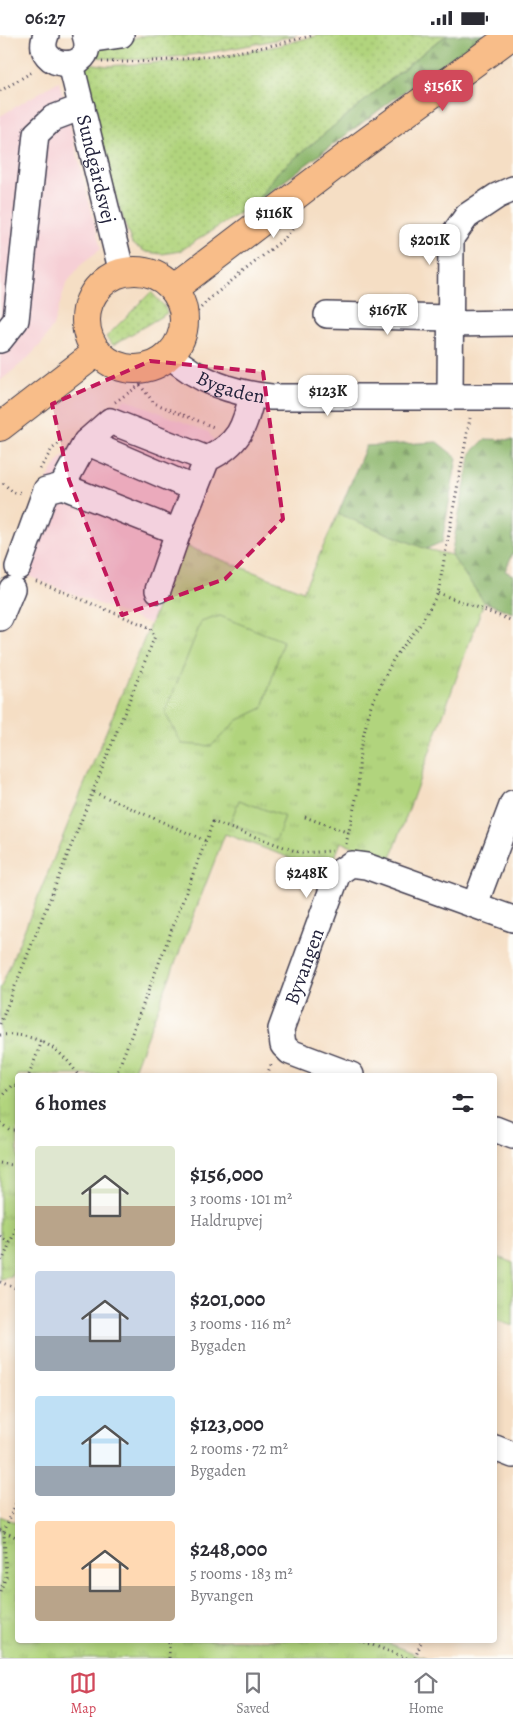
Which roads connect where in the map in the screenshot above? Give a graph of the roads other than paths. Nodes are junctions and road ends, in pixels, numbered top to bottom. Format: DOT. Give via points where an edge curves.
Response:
graph roads {
  1 [pos="46,35"];
  2 [pos="120,35"];
  3 [pos="512,35"];
  4 [pos="76,51"];
  5 [pos="82,107"];
  6 [pos="513,189"];
  7 [pos="122,273"];
  8 [pos="173,289"];
  9 [pos="327,315"];
  10 [pos="449,321"];
  11 [pos="513,323"];
  12 [pos="0,340"];
  13 [pos="97,352"];
  14 [pos="170,355"];
  15 [pos="252,395"];
  16 [pos="460,397"];
  17 [pos="513,397"];
  18 [pos="0,427"];
  19 [pos="86,442"];
  20 [pos="207,459"];
  21 [pos="62,486"];
  22 [pos="195,489"];
  23 [pos="178,533"];
  24 [pos="158,590"];
  25 [pos="0,617"];
  26 [pos="513,803"];
  27 [pos="475,904"];
  28 [pos="513,919"];
  29 [pos="346,1073"];
  30 [pos="497,1130"];
  31 [pos="513,1136"];
  32 [pos="497,1449"];
  33 [pos="513,1455"];
  1 -- 4 [label="street, Sundgårdsvej" via="45,50"];
  2 -- 4 [label="street"];
  3 -- 8 [label="main road"];
  4 -- 5 [label="street, Sundgårdsvej"];
  5 -- 7 [label="street, Sundgårdsvej"];
  5 -- 12 [label="street" via="53,118 36,134 16,320"];
  6 -- 10 [label="street" via="467,216 451,238"];
  7 -- 8 [label="main road" via="134,271 152,275"];
  7 -- 13 [label="main road" via="102,284 88,304 87,332"];
  8 -- 14 [label="main road" via="180,300 184,326"];
  9 -- 10 [label="street"];
  10 -- 11 [label="street"];
  10 -- 16 [label="street"];
  13 -- 14 [label="main road" via="115,365 133,370 154,365"];
  13 -- 18 [label="main road"];
  14 -- 15 [label="street, Bygaden" via="209,383"];
  15 -- 16 [label="street, Bygaden"];
  15 -- 20 [label="street" via="238,438 222,452"];
  16 -- 17 [label="street, Bygaden"];
  19 -- 20 [label="street" via="110,421"];
  19 -- 21 [label="street"];
  19 -- 22 [label="street"];
  20 -- 22 [label="street"];
  21 -- 23 [label="street"];
  21 -- 25 [label="street" via="46,490 18,577"];
  22 -- 23 [label="street"];
  23 -- 24 [label="street"];
  26 -- 27 [label="street"];
  27 -- 28 [label="street"];
  27 -- 29 [label="street, Byvangen" via="348,857 338,873 281,1029 283,1045 290,1052"];
  30 -- 31 [label="street"];
  32 -- 33 [label="street"];
}
